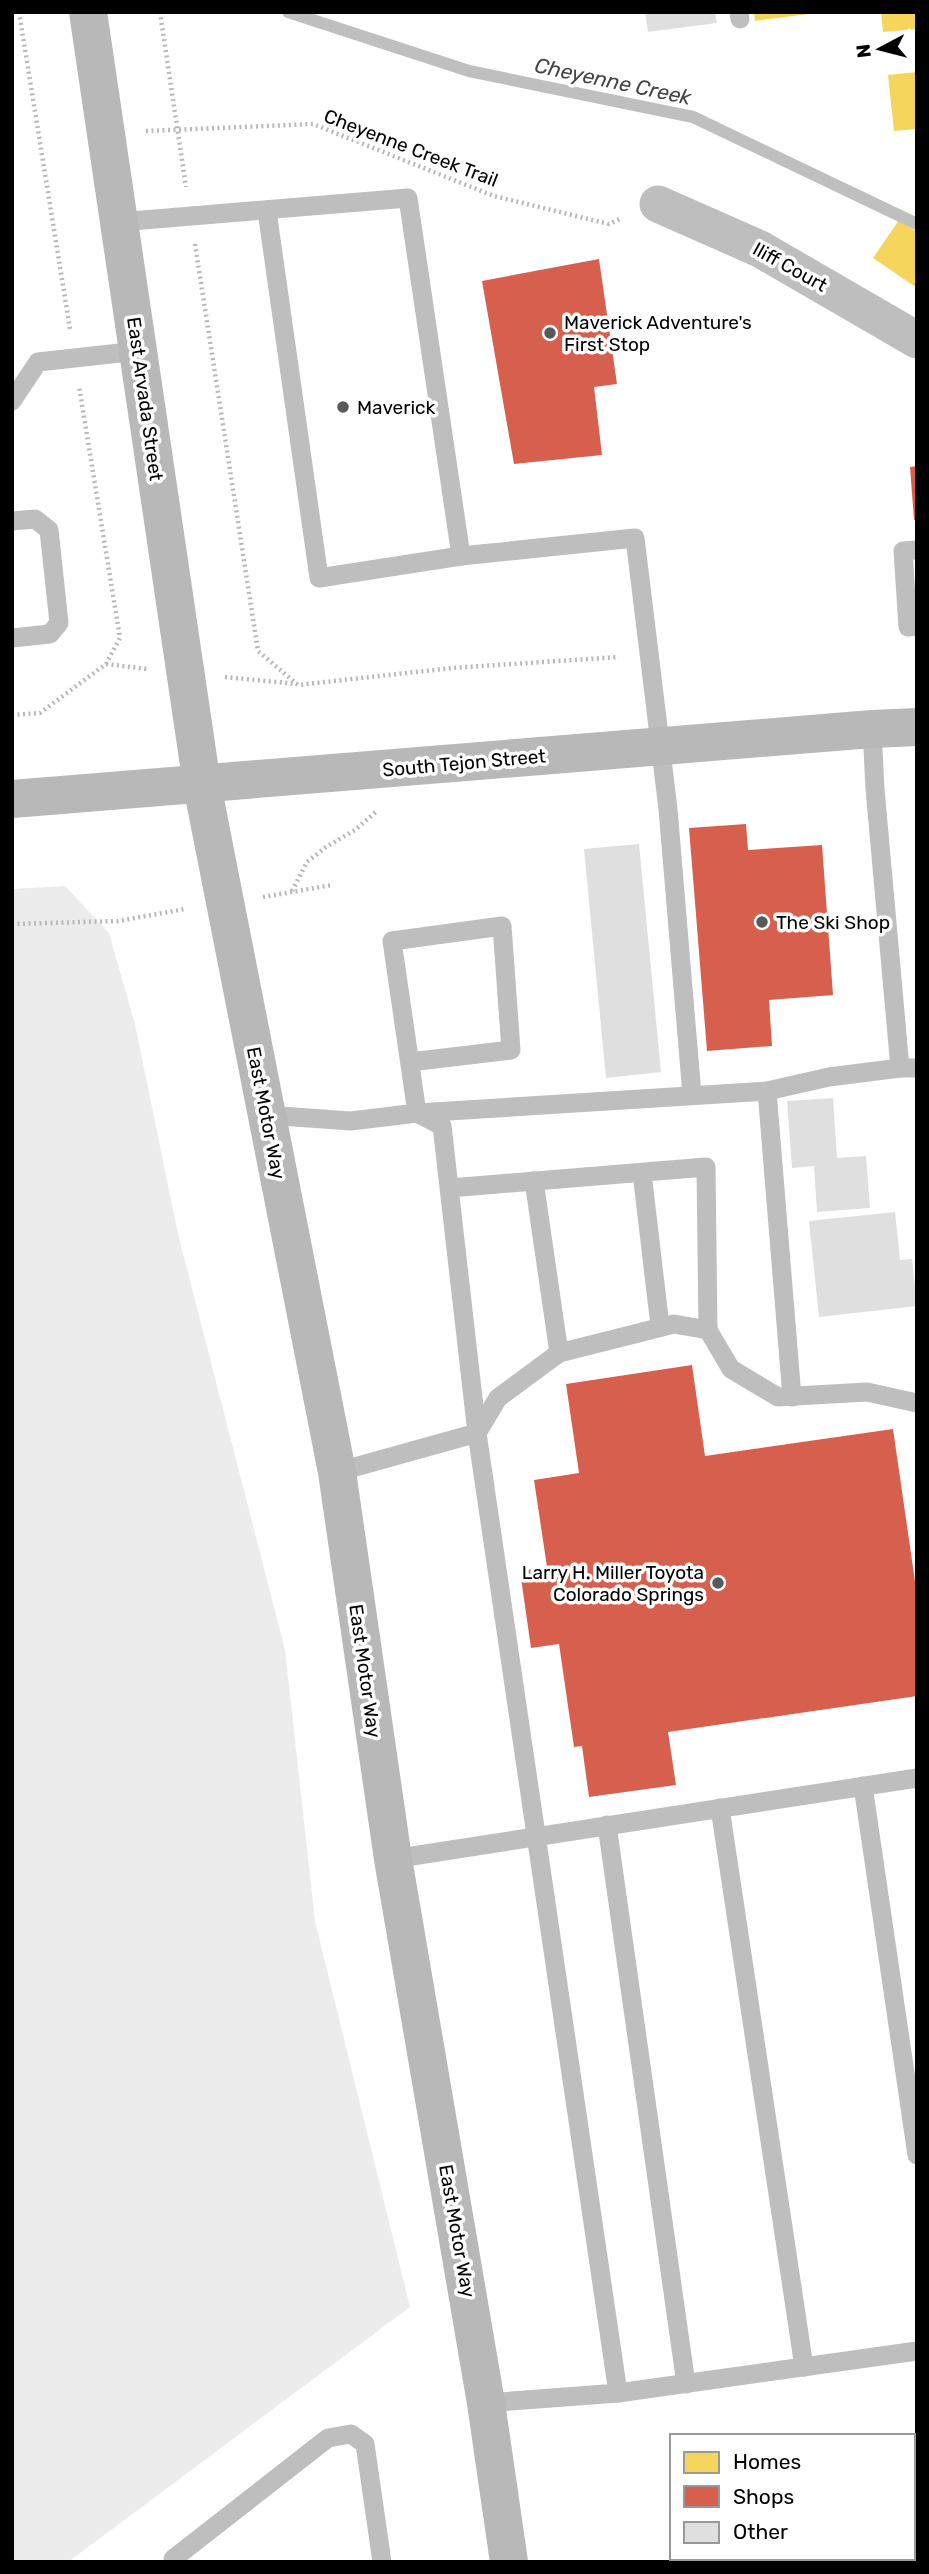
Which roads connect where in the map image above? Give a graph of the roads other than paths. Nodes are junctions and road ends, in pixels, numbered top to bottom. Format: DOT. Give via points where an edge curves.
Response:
graph roads {
  1 [pos="88,12"];
  2 [pos="658,204"];
  3 [pos="267,211"];
  4 [pos="119,222"];
  5 [pos="917,340"];
  6 [pos="138,351"];
  7 [pos="12,401"];
  8 [pos="12,521"];
  9 [pos="917,550"];
  10 [pos="461,556"];
  11 [pos="917,626"];
  12 [pos="12,638"];
  13 [pos="917,727"];
  14 [pos="872,729"];
  15 [pos="660,746"];
  16 [pos="202,785"];
  17 [pos="12,799"];
  18 [pos="410,1062"];
  19 [pos="908,1068"];
  20 [pos="767,1091"];
  21 [pos="692,1095"];
  22 [pos="417,1113"];
  23 [pos="266,1115"];
  24 [pos="642,1172"];
  25 [pos="534,1181"];
  26 [pos="450,1188"];
  27 [pos="660,1326"];
  28 [pos="708,1330"];
  29 [pos="559,1353"];
  30 [pos="792,1397"];
  31 [pos="917,1403"];
  32 [pos="477,1433"];
  33 [pos="337,1472"];
  34 [pos="917,1777"];
  35 [pos="863,1786"];
  36 [pos="720,1808"];
  37 [pos="607,1825"];
  38 [pos="538,1836"];
  39 [pos="393,1859"];
  40 [pos="917,2155"];
  41 [pos="917,2351"];
  42 [pos="804,2367"];
  43 [pos="686,2384"];
  44 [pos="618,2393"];
  45 [pos="486,2403"];
  46 [pos="171,2561"];
  47 [pos="382,2562"];
  48 [pos="509,2562"];
  1 -- 4 [label="street, East Arvada Street"];
  2 -- 5 [label="street, Iliff Court" via="760,249"];
  3 -- 4 [label="lane"];
  3 -- 10 [label="lane" via="408,198"];
  3 -- 10 [label="lane" via="319,578"];
  4 -- 6 [label="street, East Arvada Street"];
  6 -- 7 [label="lane" via="38,362"];
  6 -- 16 [label="street, East Arvada Street"];
  8 -- 12 [label="lane" via="35,519 49,530 59,623 50,634"];
  9 -- 11 [label="lane" via="903,551 908,627"];
  10 -- 15 [label="lane" via="635,538"];
  13 -- 14 [label="street, South Tejon Street"];
  14 -- 15 [label="street, South Tejon Street"];
  14 -- 19 [label="lane"];
  15 -- 16 [label="street, South Tejon Street"];
  15 -- 21 [label="lane"];
  16 -- 17 [label="street, South Tejon Street"];
  16 -- 23 [label="street, East Motor Way"];
  18 -- 18 [label="lane" via="392,941 502,926 511,1050"];
  18 -- 22 [label="lane"];
  19 -- 20 [label="lane" via="830,1077"];
  20 -- 21 [label="lane"];
  20 -- 30 [label="lane"];
  21 -- 22 [label="lane"];
  22 -- 23 [label="lane" via="351,1121"];
  22 -- 26 [label="lane" via="442,1126"];
  23 -- 33 [label="street, East Motor Way"];
  24 -- 25 [label="lane"];
  24 -- 27 [label="lane"];
  24 -- 28 [label="lane" via="706,1167"];
  25 -- 26 [label="lane"];
  25 -- 29 [label="lane"];
  26 -- 32 [label="lane"];
  27 -- 28 [label="lane"];
  27 -- 29 [label="lane"];
  28 -- 30 [label="lane" via="731,1369 778,1397"];
  29 -- 32 [label="lane" via="498,1398"];
  30 -- 31 [label="lane" via="867,1392"];
  32 -- 33 [label="lane"];
  32 -- 38 [label="lane"];
  33 -- 39 [label="street, East Motor Way"];
  34 -- 35 [label="lane"];
  35 -- 36 [label="lane"];
  35 -- 40 [label="lane"];
  36 -- 37 [label="lane"];
  36 -- 42 [label="lane"];
  37 -- 38 [label="lane"];
  37 -- 43 [label="lane"];
  38 -- 39 [label="lane"];
  38 -- 44 [label="lane"];
  39 -- 45 [label="street, East Motor Way"];
  41 -- 42 [label="lane"];
  42 -- 43 [label="lane"];
  43 -- 44 [label="lane"];
  44 -- 45 [label="lane"];
  45 -- 48 [label="street, East Motor Way"];
  46 -- 47 [label="lane" via="328,2438 351,2434 365,2444"];
}
